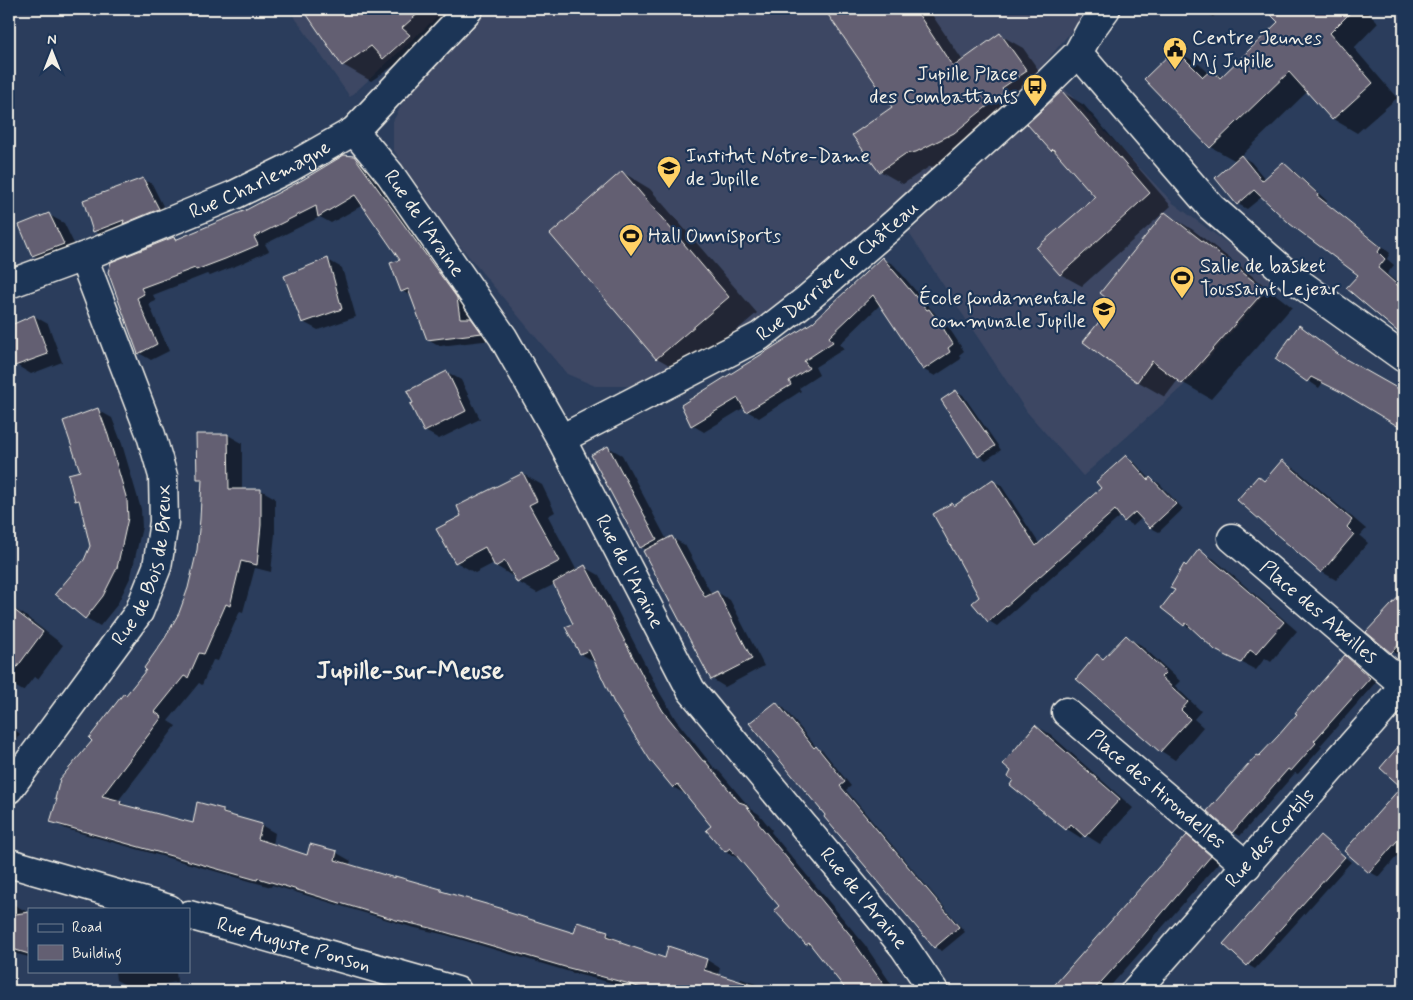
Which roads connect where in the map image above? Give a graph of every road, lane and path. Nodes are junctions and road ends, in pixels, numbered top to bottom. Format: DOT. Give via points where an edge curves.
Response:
graph roads {
  1 [pos="469,9"];
  2 [pos="1106,9"];
  3 [pos="1078,53"];
  4 [pos="354,131"];
  5 [pos="83,257"];
  6 [pos="9,284"];
  7 [pos="1404,358"];
  8 [pos="561,439"];
  9 [pos="1232,538"];
  10 [pos="1404,686"];
  11 [pos="1066,712"];
  12 [pos="9,789"];
  13 [pos="9,863"];
  14 [pos="1246,866"];
  15 [pos="165,908"];
  16 [pos="190,914"];
  17 [pos="457,991"];
  18 [pos="934,991"];
  19 [pos="1135,991"];
  1 -- 4 [label="street, Rue Charlemagne"];
  2 -- 3 [label="street, Rue Derrière le Château"];
  3 -- 7 [label="street" via="1211,207 1290,277"];
  3 -- 8 [label="street, Rue Derrière le Château" via="895,223 760,336"];
  4 -- 5 [label="street, Rue Charlemagne" via="234,195"];
  4 -- 8 [label="street, Rue de l'Araine" via="390,174 503,337"];
  5 -- 6 [label="street, Rue Charlemagne"];
  5 -- 12 [label="street, Rue de Bois de Breux" via="151,435 163,476 164,522 157,567 139,612"];
  8 -- 18 [label="street, Rue de l'Araine" via="690,690 904,948"];
  9 -- 10 [label="street, Place des Abeilles"];
  10 -- 14 [label="street, Rue des Cortils"];
  11 -- 14 [label="street, Place des Hirondelles"];
  13 -- 15 [label="street"];
  14 -- 19 [label="street, Rue des Cortils"];
  16 -- 17 [label="street, Rue Auguste Ponson"];
}
